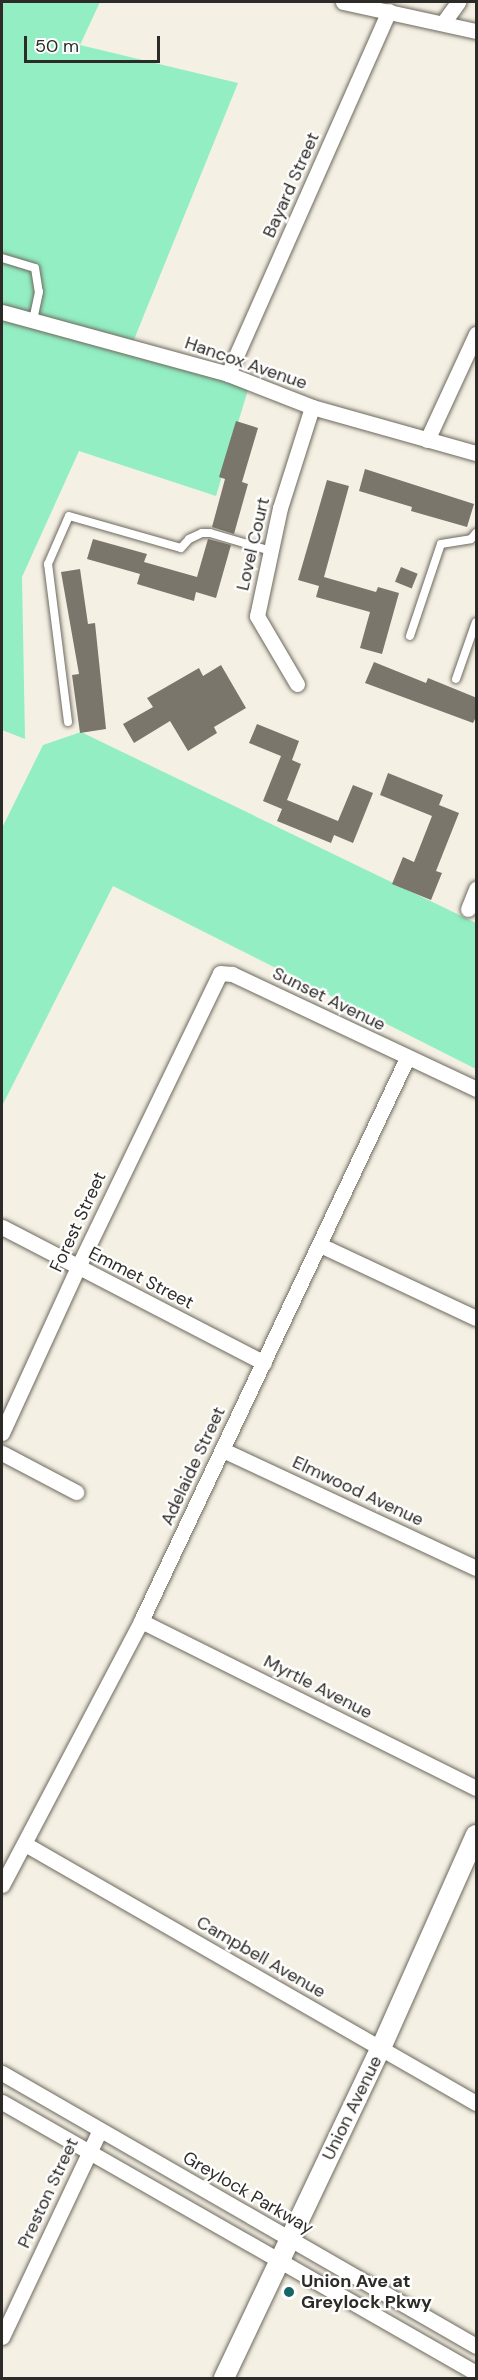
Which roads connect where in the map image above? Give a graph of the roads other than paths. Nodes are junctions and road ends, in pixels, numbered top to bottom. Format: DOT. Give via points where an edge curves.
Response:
graph roads {
  1 [pos="343,2"];
  2 [pos="458,2"];
  3 [pos="389,11"];
  4 [pos="443,23"];
  5 [pos="477,31"];
  6 [pos="2,258"];
  7 [pos="2,312"];
  8 [pos="33,321"];
  9 [pos="477,334"];
  10 [pos="228,374"];
  11 [pos="312,407"];
  12 [pos="427,440"];
  13 [pos="477,453"];
  14 [pos="477,533"];
  15 [pos="271,550"];
  16 [pos="477,622"];
  17 [pos="410,636"];
  18 [pos="456,679"];
  19 [pos="297,684"];
  20 [pos="68,722"];
  21 [pos="477,889"];
  22 [pos="468,909"];
  23 [pos="192,1028"];
  24 [pos="407,1058"];
  25 [pos="477,1089"];
  26 [pos="2,1227"];
  27 [pos="320,1245"];
  28 [pos="78,1267"];
  29 [pos="477,1318"];
  30 [pos="264,1362"];
  31 [pos="2,1433"];
  32 [pos="223,1450"];
  33 [pos="2,1453"];
  34 [pos="76,1492"];
  35 [pos="477,1568"];
  36 [pos="141,1621"];
  37 [pos="477,1788"];
  38 [pos="477,1835"];
  39 [pos="25,1844"];
  40 [pos="2,1885"];
  41 [pos="381,2048"];
  42 [pos="2,2073"];
  43 [pos="2,2102"];
  44 [pos="477,2103"];
  45 [pos="100,2130"];
  46 [pos="89,2152"];
  47 [pos="289,2239"];
  48 [pos="280,2259"];
  49 [pos="2,2337"];
  50 [pos="477,2346"];
  51 [pos="477,2373"];
  52 [pos="224,2379"];
  1 -- 3 [label="street"];
  2 -- 4 [label="street"];
  3 -- 4 [label="street"];
  3 -- 10 [label="street, Bayard Street"];
  4 -- 5 [label="street"];
  6 -- 8 [label="lane" via="35,268 39,292"];
  7 -- 8 [label="street, Hancox Avenue"];
  8 -- 10 [label="street, Hancox Avenue"];
  9 -- 12 [label="street"];
  10 -- 11 [label="street, Hancox Avenue"];
  11 -- 12 [label="street, Hancox Avenue"];
  11 -- 15 [label="street, Lovel Court"];
  12 -- 13 [label="street, Hancox Avenue"];
  14 -- 17 [label="lane" via="471,539 441,544"];
  15 -- 19 [label="street, Lovel Court" via="257,616"];
  15 -- 20 [label="lane" via="210,533 189,538 181,548 69,516 48,564"];
  16 -- 18 [label="lane"];
  21 -- 22 [label="street"];
  23 -- 24 [label="street, Sunset Avenue" via="220,973 232,974"];
  23 -- 28 [label="street, Forest Street"];
  24 -- 25 [label="street, Sunset Avenue"];
  24 -- 27 [label="street, Adelaide Street"];
  26 -- 28 [label="street, Emmet Street"];
  27 -- 29 [label="street"];
  27 -- 30 [label="street, Adelaide Street"];
  28 -- 30 [label="street, Emmet Street"];
  28 -- 31 [label="street, Forest Street"];
  30 -- 32 [label="street, Adelaide Street"];
  32 -- 35 [label="street, Elmwood Avenue"];
  32 -- 36 [label="street, Adelaide Street"];
  33 -- 34 [label="street"];
  36 -- 37 [label="street, Myrtle Avenue"];
  36 -- 39 [label="street, Adelaide Street"];
  38 -- 41 [label="street, Union Avenue"];
  39 -- 40 [label="street, Adelaide Street"];
  39 -- 41 [label="street, Campbell Avenue"];
  41 -- 44 [label="street, Campbell Avenue"];
  41 -- 47 [label="street, Union Avenue"];
  42 -- 45 [label="street, Greylock Parkway"];
  43 -- 46 [label="street"];
  45 -- 46 [label="street, Preston Street"];
  45 -- 47 [label="street, Greylock Parkway"];
  46 -- 48 [label="street"];
  46 -- 49 [label="street, Preston Street"];
  47 -- 48 [label="street, Union Avenue"];
  47 -- 50 [label="street, Greylock Parkway"];
  48 -- 51 [label="street"];
  48 -- 52 [label="street, Union Avenue"];
}
